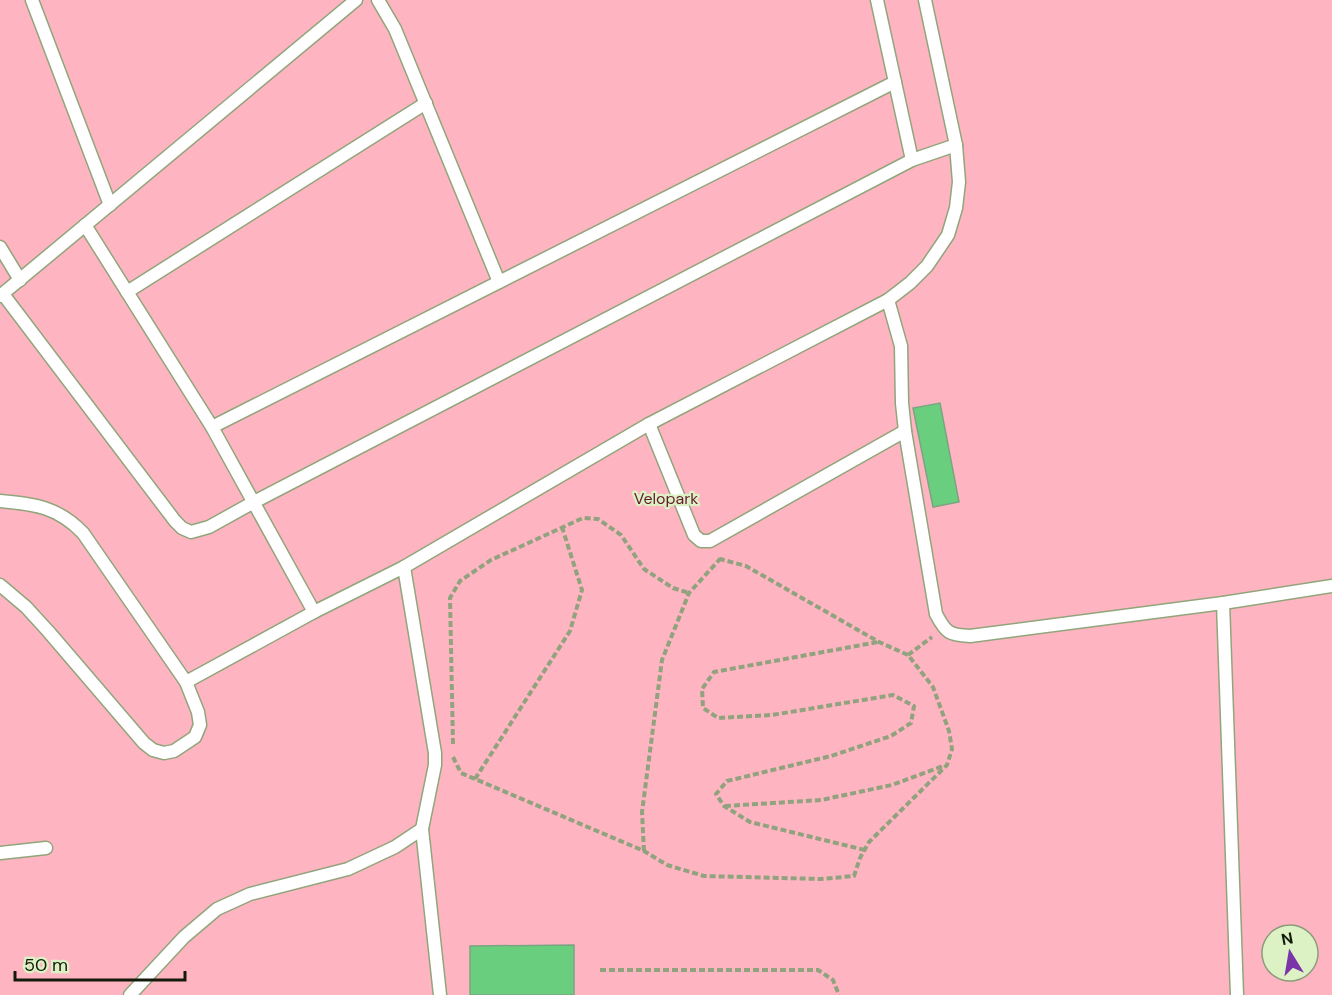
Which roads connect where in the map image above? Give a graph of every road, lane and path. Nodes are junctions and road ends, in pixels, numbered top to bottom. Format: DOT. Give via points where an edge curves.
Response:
graph roads {
  1 [pos="32,0"];
  2 [pos="356,0"];
  3 [pos="378,0"];
  4 [pos="877,0"];
  5 [pos="925,0"];
  6 [pos="895,82"];
  7 [pos="426,103"];
  8 [pos="956,144"];
  9 [pos="912,160"];
  10 [pos="110,205"];
  11 [pos="85,225"];
  12 [pos="0,247"];
  13 [pos="20,280"];
  14 [pos="499,282"];
  15 [pos="127,292"];
  16 [pos="1,295"];
  17 [pos="888,300"];
  18 [pos="649,424"];
  19 [pos="212,427"];
  20 [pos="905,431"];
  21 [pos="0,501"];
  22 [pos="254,502"];
  23 [pos="562,528"];
  24 [pos="721,535"];
  25 [pos="720,559"];
  26 [pos="404,567"];
  27 [pos="0,585"];
  28 [pos="1332,586"];
  29 [pos="689,592"];
  30 [pos="1223,603"];
  31 [pos="314,612"];
  32 [pos="944,628"];
  33 [pos="879,642"];
  34 [pos="908,655"];
  35 [pos="186,682"];
  36 [pos="947,765"];
  37 [pos="475,779"];
  38 [pos="724,806"];
  39 [pos="422,829"];
  40 [pos="46,848"];
  41 [pos="865,850"];
  42 [pos="644,851"];
  43 [pos="0,853"];
  44 [pos="600,970"];
  45 [pos="130,995"];
  46 [pos="440,995"];
  47 [pos="839,995"];
  48 [pos="1237,995"];
  1 -- 10 [label="lane"];
  2 -- 10 [label="lane"];
  3 -- 7 [label="lane" via="395,29"];
  4 -- 6 [label="lane"];
  5 -- 8 [label="lane"];
  6 -- 9 [label="lane"];
  6 -- 14 [label="lane"];
  7 -- 14 [label="lane"];
  7 -- 15 [label="lane"];
  8 -- 9 [label="lane"];
  8 -- 17 [label="lane" via="959,182 948,235 927,266"];
  9 -- 22 [label="lane"];
  10 -- 11 [label="lane"];
  11 -- 13 [label="lane"];
  11 -- 15 [label="lane"];
  12 -- 13 [label="lane"];
  13 -- 16 [label="lane"];
  14 -- 19 [label="lane"];
  15 -- 19 [label="lane"];
  16 -- 22 [label="lane" via="182,528 200,530"];
  17 -- 18 [label="lane"];
  17 -- 20 [label="lane" via="901,345"];
  18 -- 24 [label="lane" via="694,535 701,541"];
  18 -- 26 [label="lane"];
  19 -- 22 [label="lane"];
  20 -- 24 [label="lane"];
  20 -- 32 [label="lane" via="936,614"];
  21 -- 35 [label="lane" via="42,507 72,521"];
  22 -- 31 [label="lane"];
  23 -- 29 [label="path" via="583,518 598,519 621,535 644,569 673,588"];
  23 -- 37 [label="path" via="582,590 570,631"];
  23 -- 37 [label="path" via="491,560 460,581 450,598 453,759 461,773"];
  24 -- 25 [label="path"];
  25 -- 29 [label="path"];
  25 -- 33 [label="path" via="746,566"];
  26 -- 31 [label="lane"];
  26 -- 39 [label="lane" via="435,753"];
  27 -- 35 [label="lane" via="26,607 153,750 174,751 195,737 200,725 198,712"];
  28 -- 30 [label="lane"];
  29 -- 42 [label="path" via="662,660 642,812"];
  30 -- 32 [label="lane" via="970,636 952,635"];
  30 -- 48 [label="lane"];
  31 -- 35 [label="lane"];
  32 -- 34 [label="path"];
  33 -- 34 [label="path"];
  33 -- 38 [label="path" via="714,672 702,689 703,708 718,718 772,715 894,695 914,706 911,723 891,736 831,756 727,781 716,794"];
  34 -- 36 [label="path" via="933,687 949,731 952,750"];
  36 -- 38 [label="path" via="892,785 821,800"];
  36 -- 41 [label="path"];
  37 -- 42 [label="path"];
  38 -- 41 [label="path" via="750,822"];
  39 -- 45 [label="lane" via="348,869 250,894 217,909 184,937"];
  39 -- 46 [label="lane"];
  40 -- 43 [label="lane"];
  41 -- 42 [label="path" via="854,876 821,879 704,876 668,865"];
  44 -- 47 [label="path" via="818,970 833,980"];
}
